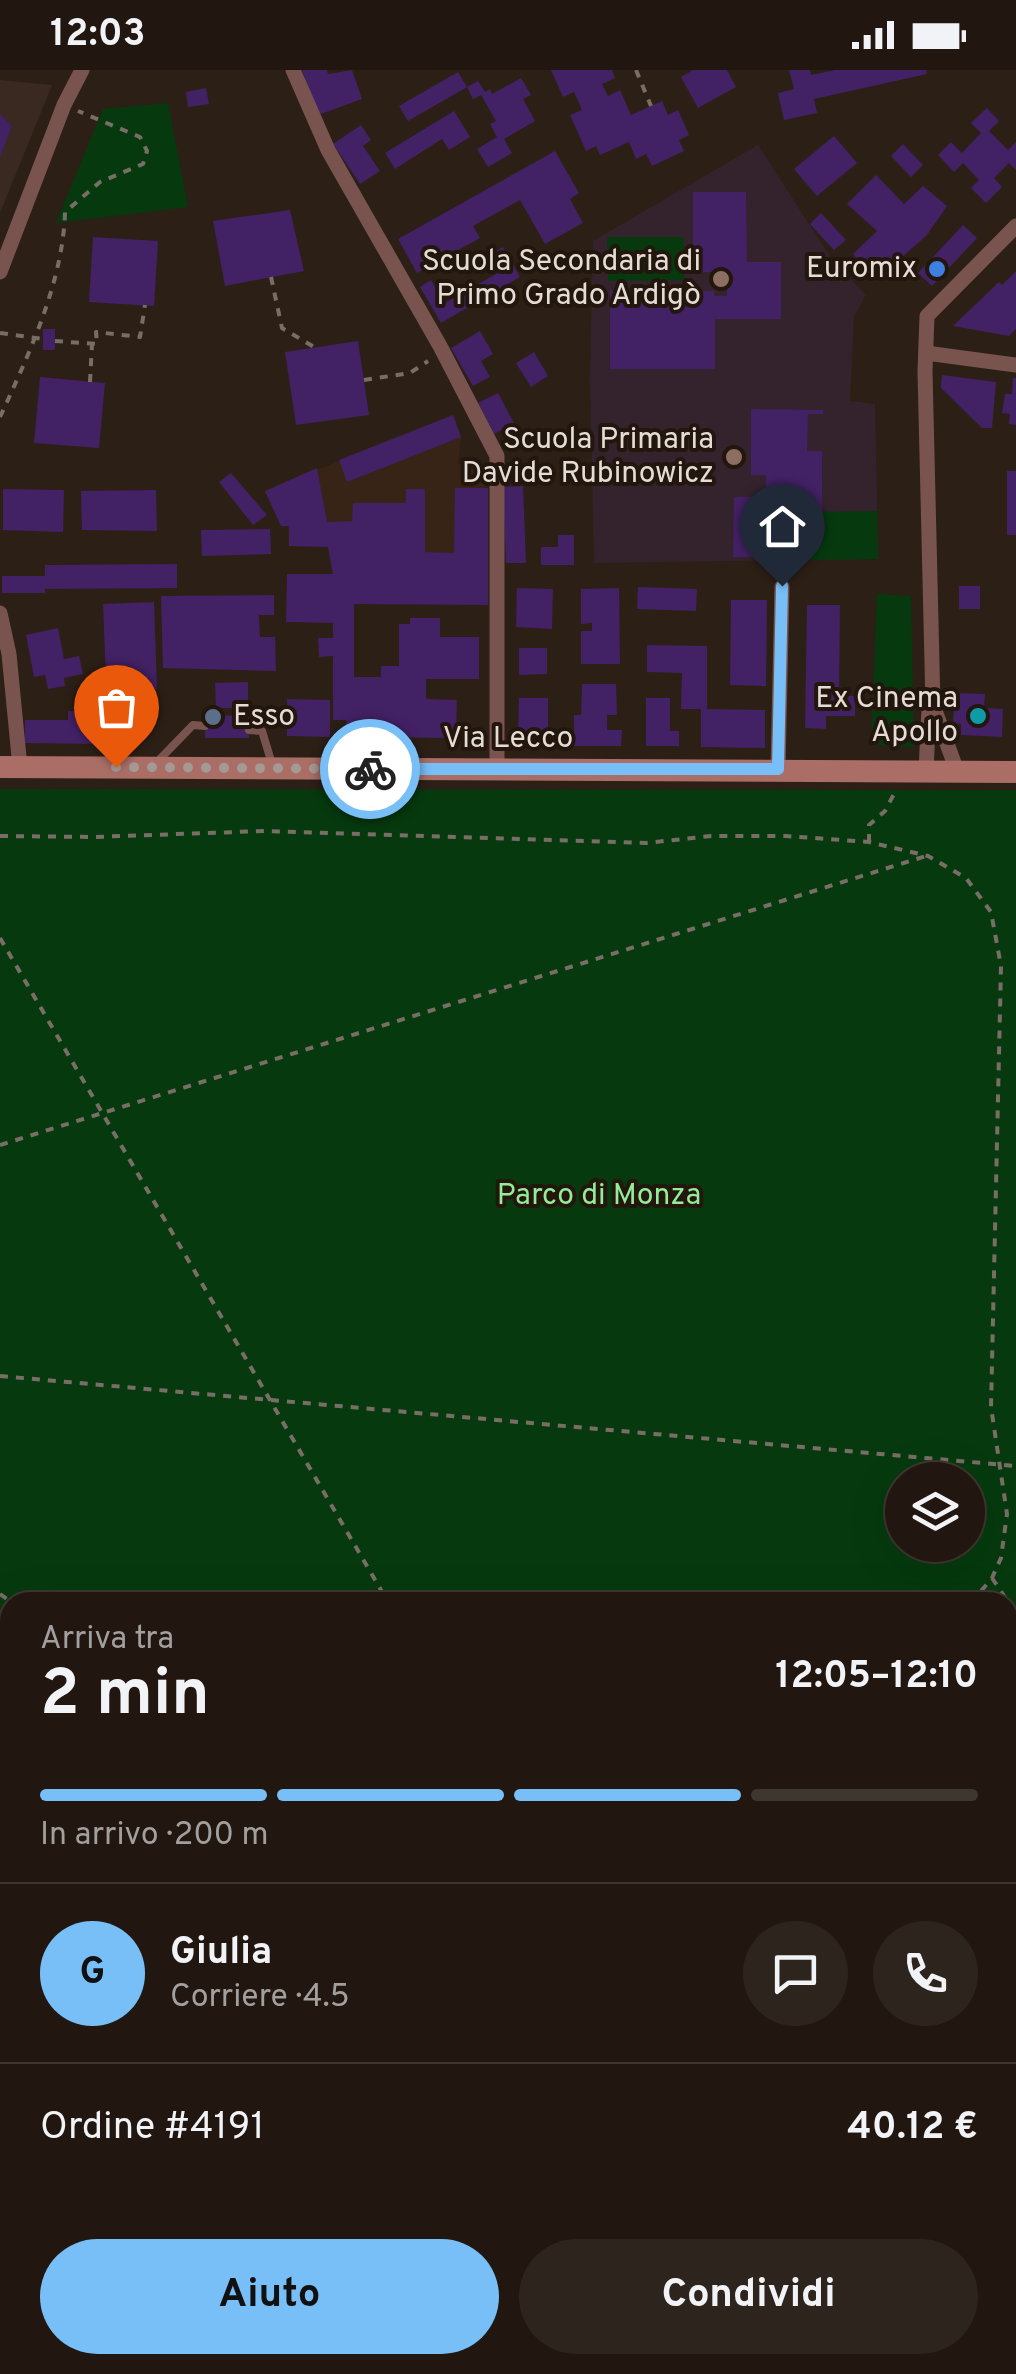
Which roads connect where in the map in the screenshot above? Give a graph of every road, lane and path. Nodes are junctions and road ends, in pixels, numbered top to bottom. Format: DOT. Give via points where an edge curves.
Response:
graph roads {
  1 [pos="82,70"];
  2 [pos="294,70"];
  3 [pos="636,70"];
  4 [pos="64,105"];
  5 [pos="651,106"];
  6 [pos="1016,226"];
  7 [pos="0,272"];
  8 [pos="272,277"];
  9 [pos="145,305"];
  10 [pos="0,334"];
  11 [pos="43,339"];
  12 [pos="35,340"];
  13 [pos="55,341"];
  14 [pos="92,344"];
  15 [pos="314,347"];
  16 [pos="926,353"];
  17 [pos="1016,365"];
  18 [pos="423,366"];
  19 [pos="364,380"];
  20 [pos="90,382"];
  21 [pos="0,417"];
  22 [pos="782,586"];
  23 [pos="0,613"];
  24 [pos="932,674"];
  25 [pos="205,726"];
  26 [pos="249,730"];
  27 [pos="10,767"];
  28 [pos="152,767"];
  29 [pos="274,768"];
  30 [pos="496,769"];
  31 [pos="778,769"];
  32 [pos="896,770"];
  33 [pos="926,771"];
  34 [pos="956,771"];
  35 [pos="1016,772"];
  36 [pos="0,836"];
  37 [pos="870,842"];
  38 [pos="928,856"];
  39 [pos="0,938"];
  40 [pos="102,1114"];
  41 [pos="0,1146"];
  42 [pos="0,1376"];
  43 [pos="270,1400"];
  44 [pos="1002,1465"];
  45 [pos="1016,1466"];
  46 [pos="992,1578"];
  47 [pos="382,1592"];
  48 [pos="980,1592"];
  49 [pos="1001,1592"];
  1 -- 4 [label="street"];
  2 -- 30 [label="street" via="328,150 496,456"];
  3 -- 5 [label="path"];
  4 -- 7 [label="street"];
  4 -- 12 [label="path" via="140,137 146,151 143,164 100,182 65,212"];
  6 -- 16 [label="street" via="927,316"];
  8 -- 15 [label="path" via="282,328"];
  9 -- 14 [label="path" via="140,337 96,332"];
  10 -- 12 [label="path"];
  11 -- 12 [label="path"];
  12 -- 21 [label="path"];
  13 -- 14 [label="path"];
  14 -- 20 [label="path"];
  16 -- 17 [label="street"];
  16 -- 24 [label="street"];
  18 -- 19 [label="path"];
  22 -- 31 [label="street"];
  23 -- 27 [label="street" via="8,654"];
  24 -- 33 [label="street"];
  24 -- 34 [label="street" via="936,718"];
  25 -- 28 [label="lane" via="193,725"];
  26 -- 29 [label="lane" via="262,731"];
  27 -- 28 [label="main road, Via Lecco"];
  28 -- 29 [label="main road, Via Lecco"];
  29 -- 30 [label="main road, Via Lecco"];
  30 -- 31 [label="main road, Via Lecco"];
  31 -- 32 [label="main road, Via Lecco"];
  32 -- 33 [label="main road, Via Lecco"];
  32 -- 37 [label="path" via="896,790 868,825"];
  33 -- 34 [label="main road, Via Lecco"];
  34 -- 35 [label="main road, Via Lecco"];
  36 -- 37 [label="path" via="264,831 646,843 711,836"];
  37 -- 38 [label="path"];
  38 -- 40 [label="path"];
  38 -- 44 [label="path" via="982,896 1000,946 991,1408"];
  39 -- 40 [label="path"];
  40 -- 41 [label="path"];
  40 -- 43 [label="path"];
  42 -- 43 [label="path"];
  43 -- 44 [label="path"];
  43 -- 47 [label="path"];
  44 -- 45 [label="path"];
  44 -- 46 [label="path" via="1007,1514"];
  46 -- 48 [label="path"];
  46 -- 49 [label="path"];
}
